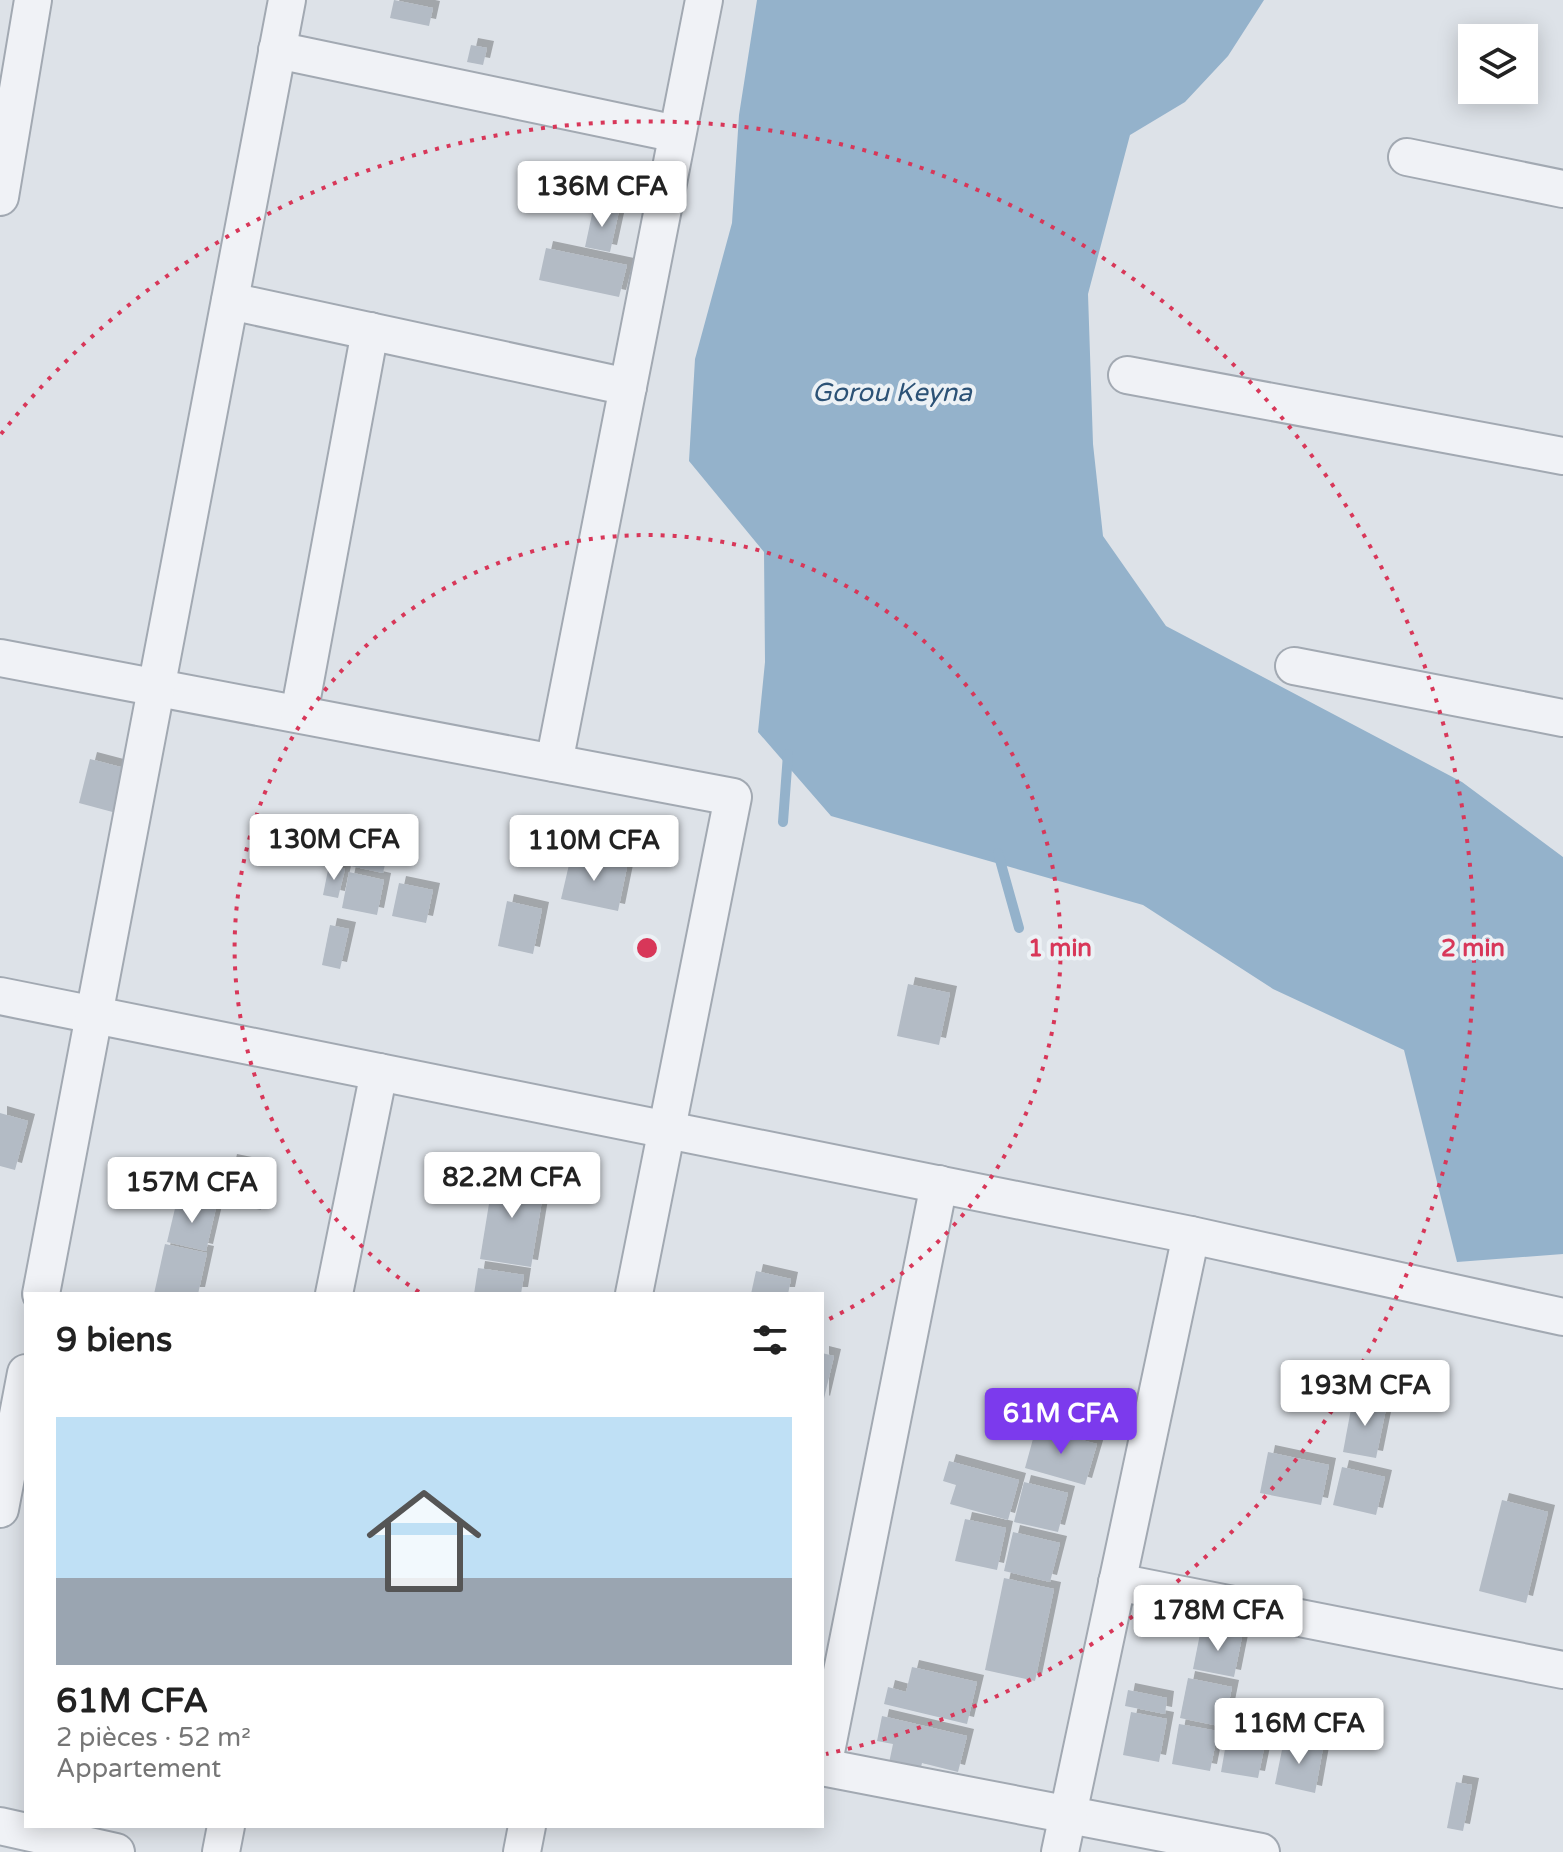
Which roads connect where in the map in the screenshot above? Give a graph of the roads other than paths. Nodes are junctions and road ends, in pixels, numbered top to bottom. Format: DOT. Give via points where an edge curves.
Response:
graph roads {
  1 [pos="33,0"];
  2 [pos="287,0"];
  3 [pos="704,0"];
  4 [pos="277,50"];
  5 [pos="5,134"];
  6 [pos="677,134"];
  7 [pos="1407,157"];
  8 [pos="1563,189"];
  9 [pos="0,197"];
  10 [pos="230,301"];
  11 [pos="370,331"];
  12 [pos="1127,375"];
  13 [pos="628,387"];
  14 [pos="1563,456"];
  15 [pos="0,658"];
  16 [pos="1294,666"];
  17 [pos="157,688"];
  18 [pos="299,714"];
  19 [pos="1563,718"];
  20 [pos="554,763"];
  21 [pos="0,996"];
  22 [pos="94,1015"];
  23 [pos="379,1072"];
  24 [pos="666,1130"];
  25 [pos="939,1184"];
  26 [pos="1191,1235"];
  27 [pos="41,1292"];
  28 [pos="334,1292"];
  29 [pos="634,1292"];
  30 [pos="1563,1317"];
  31 [pos="24,1383"];
  32 [pos="0,1509"];
  33 [pos="1117,1582"];
  34 [pos="1563,1670"];
  35 [pos="824,1757"];
  36 [pos="824,1767"];
  37 [pos="1068,1815"];
  38 [pos="0,1826"];
  39 [pos="226,1828"];
  40 [pos="527,1828"];
  41 [pos="116,1852"];
  42 [pos="221,1852"];
  43 [pos="522,1852"];
  44 [pos="1060,1852"];
  45 [pos="1261,1852"];
  1 -- 5 [label="street"];
  2 -- 4 [label="street"];
  3 -- 6 [label="street"];
  4 -- 6 [label="street"];
  4 -- 10 [label="street"];
  5 -- 9 [label="street"];
  6 -- 13 [label="street"];
  7 -- 8 [label="street"];
  10 -- 11 [label="street"];
  10 -- 17 [label="street"];
  11 -- 13 [label="street"];
  11 -- 18 [label="street"];
  12 -- 14 [label="street"];
  13 -- 20 [label="street"];
  15 -- 17 [label="street"];
  16 -- 19 [label="street"];
  17 -- 18 [label="street"];
  17 -- 22 [label="street"];
  18 -- 20 [label="street"];
  20 -- 24 [label="street" via="733,797"];
  21 -- 22 [label="street"];
  22 -- 23 [label="street"];
  22 -- 27 [label="street"];
  23 -- 24 [label="street"];
  23 -- 28 [label="street"];
  24 -- 25 [label="street"];
  24 -- 29 [label="street"];
  25 -- 26 [label="street"];
  25 -- 35 [label="street"];
  26 -- 30 [label="street"];
  26 -- 33 [label="street"];
  31 -- 32 [label="street"];
  33 -- 34 [label="street"];
  33 -- 37 [label="street"];
  36 -- 37 [label="street"];
  37 -- 44 [label="street"];
  37 -- 45 [label="street"];
  38 -- 41 [label="street"];
  39 -- 42 [label="street"];
  40 -- 43 [label="street"];
}
